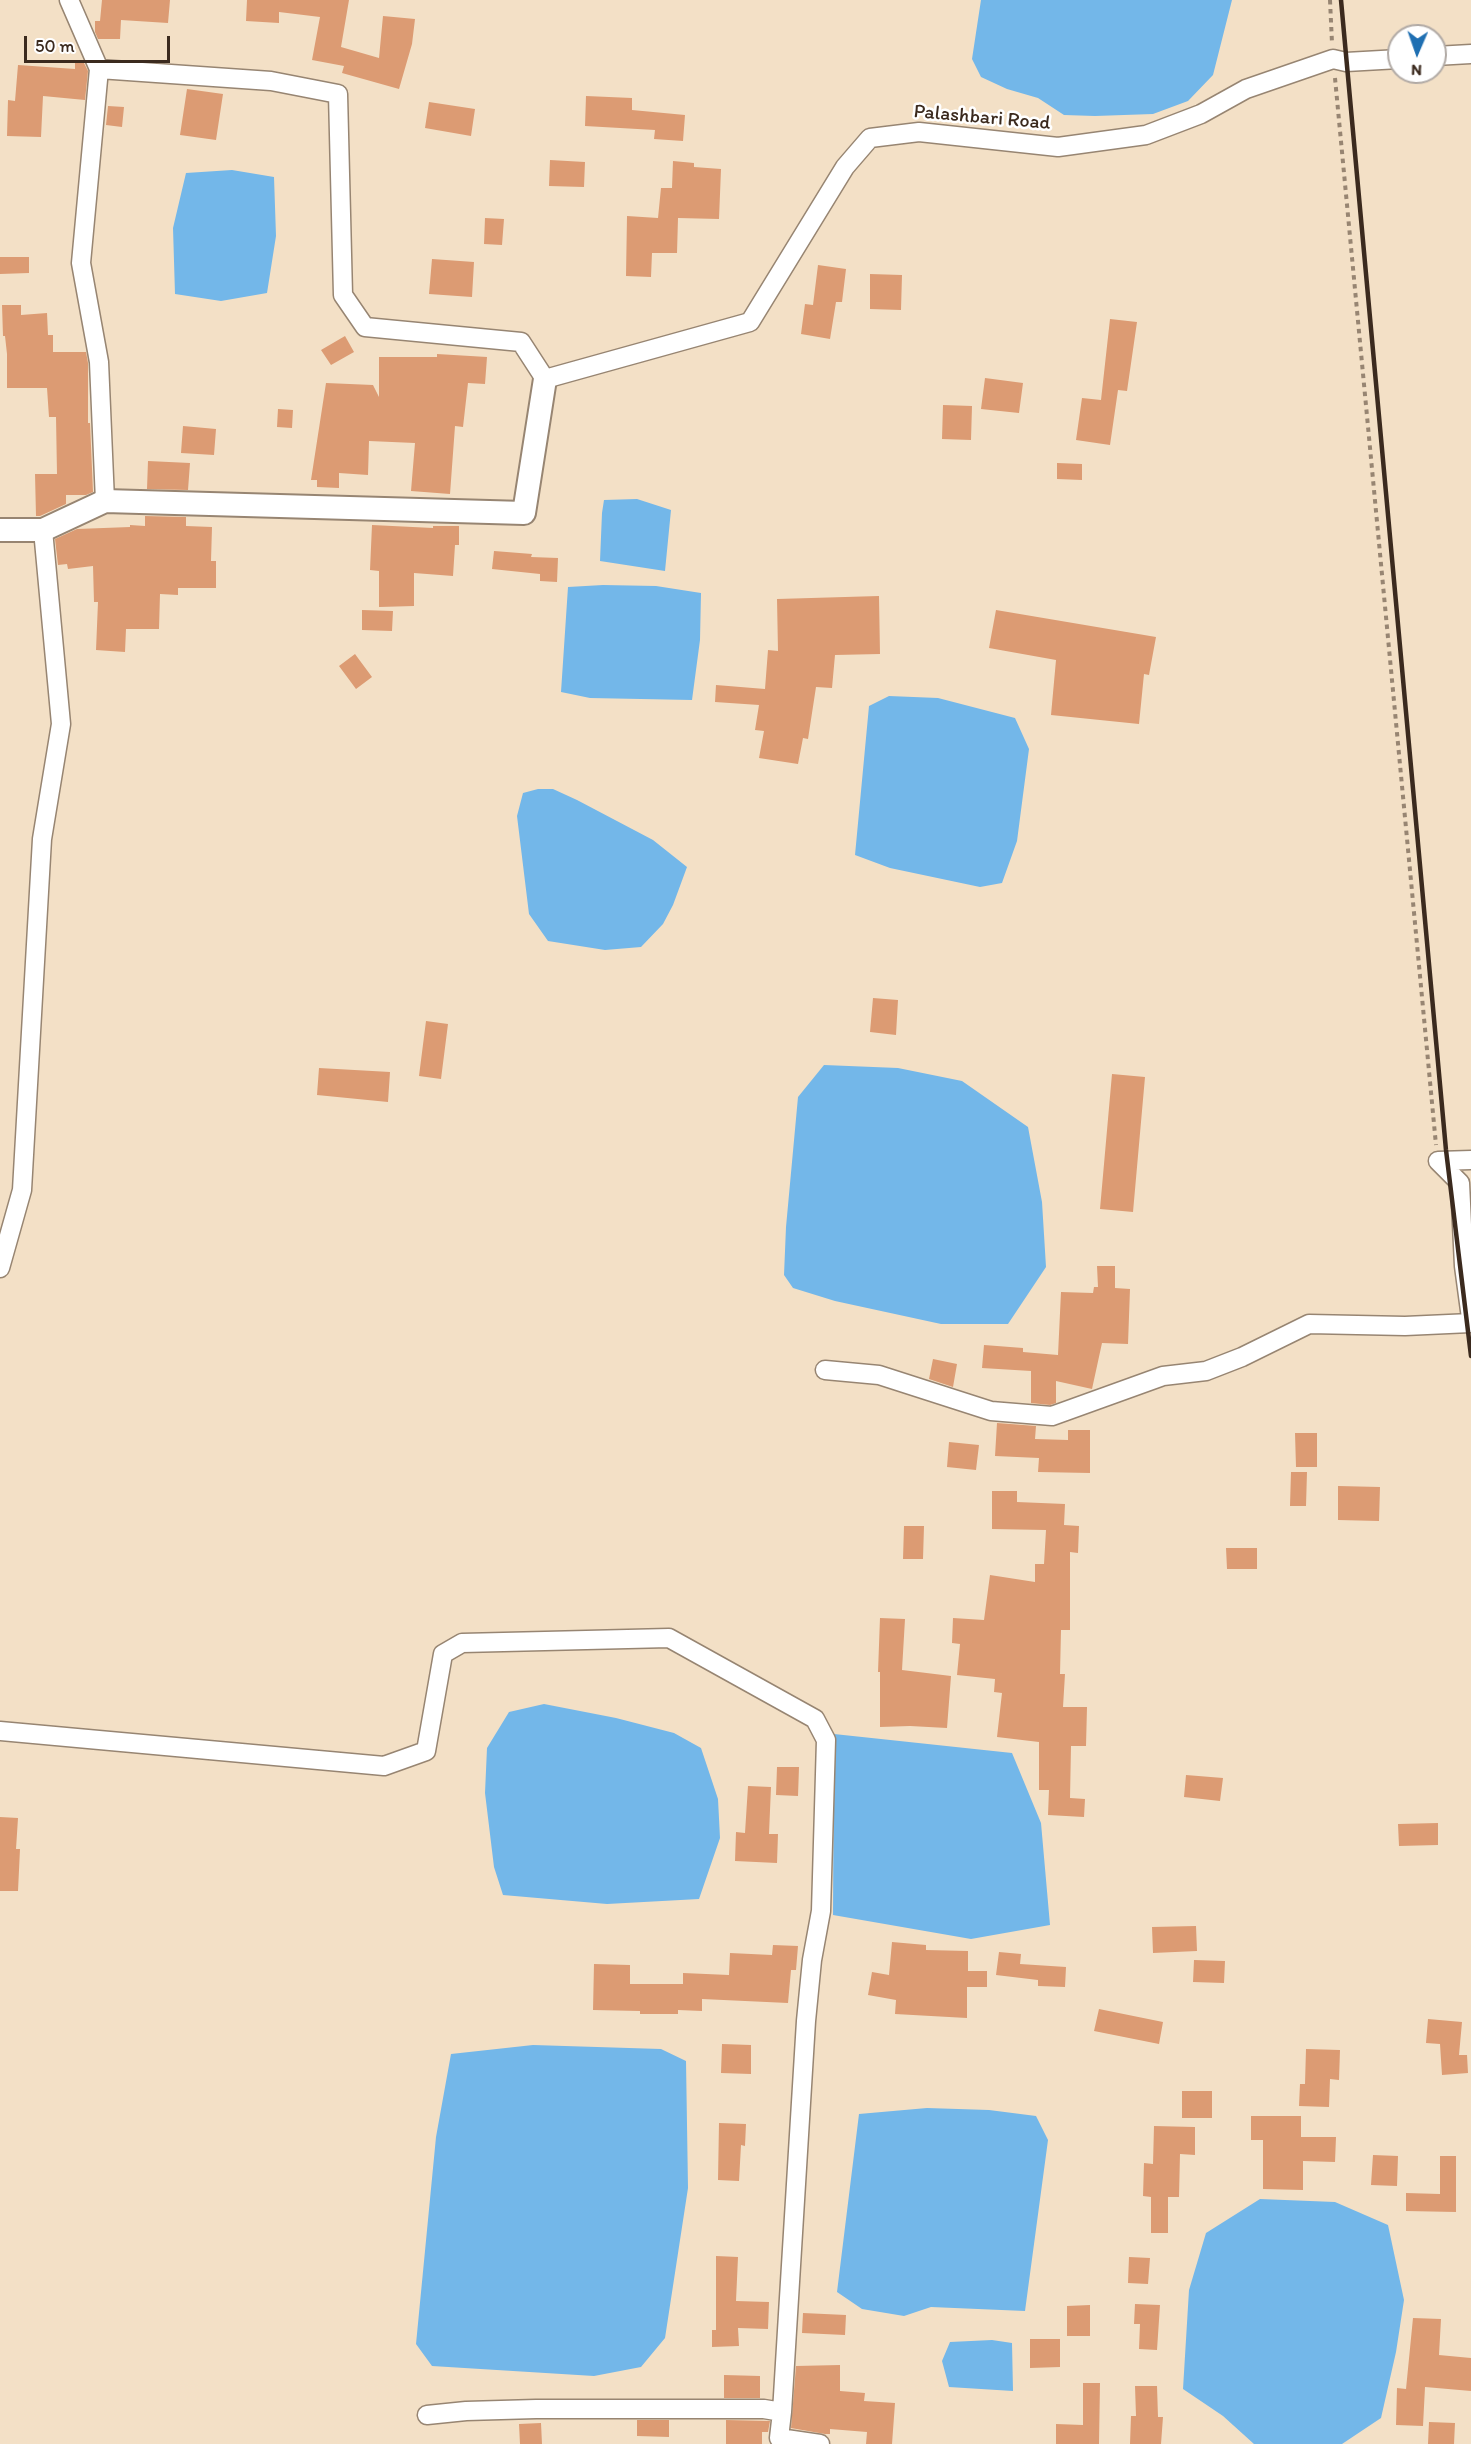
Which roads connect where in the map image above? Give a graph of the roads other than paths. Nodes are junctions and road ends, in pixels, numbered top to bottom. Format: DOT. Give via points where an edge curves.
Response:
graph roads {
  1 [pos="69,0"];
  2 [pos="1471,54"];
  3 [pos="1447,55"];
  4 [pos="1387,60"];
  5 [pos="99,69"];
  6 [pos="545,379"];
  7 [pos="105,501"];
  8 [pos="0,530"];
  9 [pos="43,530"];
  10 [pos="1471,1160"];
  11 [pos="0,1268"];
  12 [pos="1471,1318"];
  13 [pos="1471,1323"];
  14 [pos="825,1370"];
  15 [pos="0,1731"];
  16 [pos="782,2412"];
  17 [pos="427,2415"];
  18 [pos="779,2441"];
  19 [pos="820,2444"];
  1 -- 5 [label="street"];
  2 -- 3 [label="street"];
  4 -- 6 [label="street, Palashbari Road" via="1333,59 1246,89 1201,114 1146,135 1058,147 918,132 870,138 845,167 750,322"];
  5 -- 6 [label="street" via="271,81 338,94 343,295 365,327 521,342"];
  5 -- 7 [label="street" via="81,263 99,362"];
  6 -- 7 [label="street" via="524,513"];
  7 -- 9 [label="street"];
  8 -- 9 [label="street"];
  9 -- 11 [label="street" via="61,724 42,839 22,1190"];
  10 -- 12 [label="street" via="1438,1161 1460,1183"];
  13 -- 14 [label="street" via="1309,1324 1206,1371 1163,1376 1052,1416 991,1411 879,1375"];
  15 -- 16 [label="street" via="384,1766 426,1751 443,1654 462,1643 669,1638 815,1719 826,1740 821,1911 806,2021"];
  16 -- 17 [label="street" via="536,2409"];
  16 -- 18 [label="street"];
  18 -- 19 [label="street"];
}
